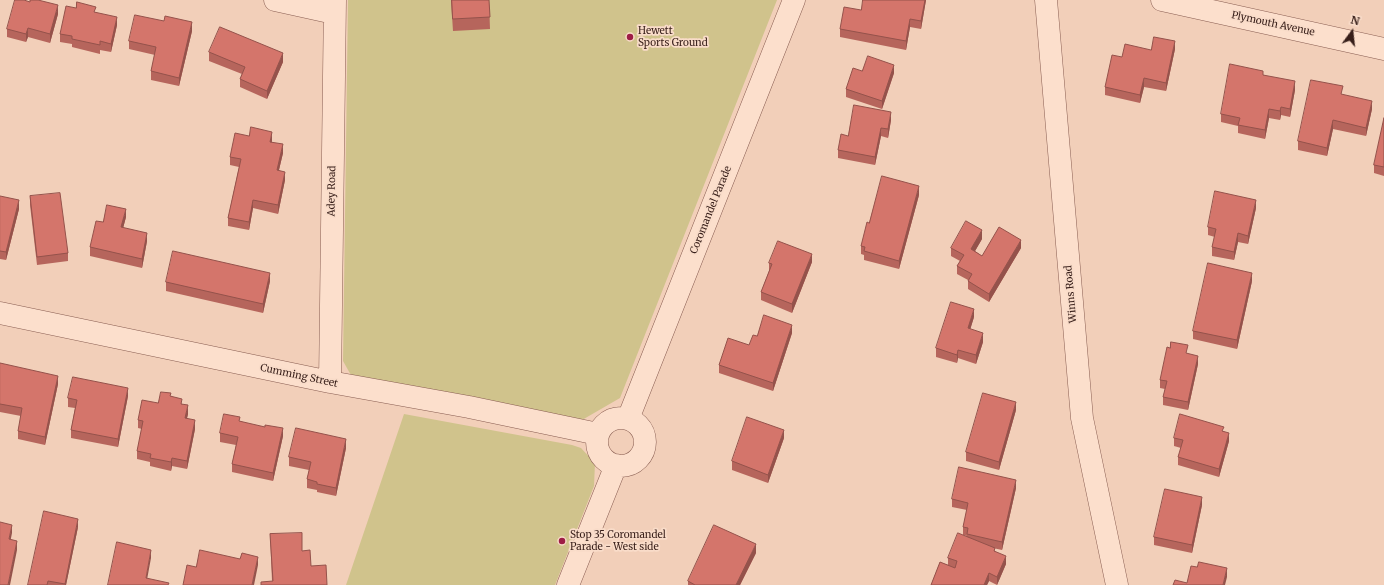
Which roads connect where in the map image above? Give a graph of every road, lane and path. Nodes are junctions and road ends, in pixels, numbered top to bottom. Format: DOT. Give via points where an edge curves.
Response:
graph roads {
  1 [pos="275,0"];
  2 [pos="794,0"];
  3 [pos="1046,0"];
  4 [pos="1162,0"];
  5 [pos="335,6"];
  6 [pos="1384,49"];
  7 [pos="0,313"];
  8 [pos="330,382"];
  9 [pos="628,419"];
  10 [pos="598,434"];
  11 [pos="616,465"];
  12 [pos="568,585"];
  13 [pos="1117,585"];
  1 -- 5 [label="street"];
  2 -- 9 [label="street, Coromandel Parade"];
  3 -- 13 [label="street, Winns Road" via="1082,418"];
  4 -- 6 [label="street, Plymouth Avenue"];
  5 -- 8 [label="street, Adey Road"];
  7 -- 8 [label="street, Cumming Street"];
  8 -- 10 [label="street, Cumming Street"];
  9 -- 10 [label="street" via="613,419 601,428"];
  9 -- 11 [label="street" via="635,423 644,436 643,448 638,458 631,463 624,466"];
  10 -- 11 [label="street" via="598,450 602,457"];
  11 -- 12 [label="street"];
}
